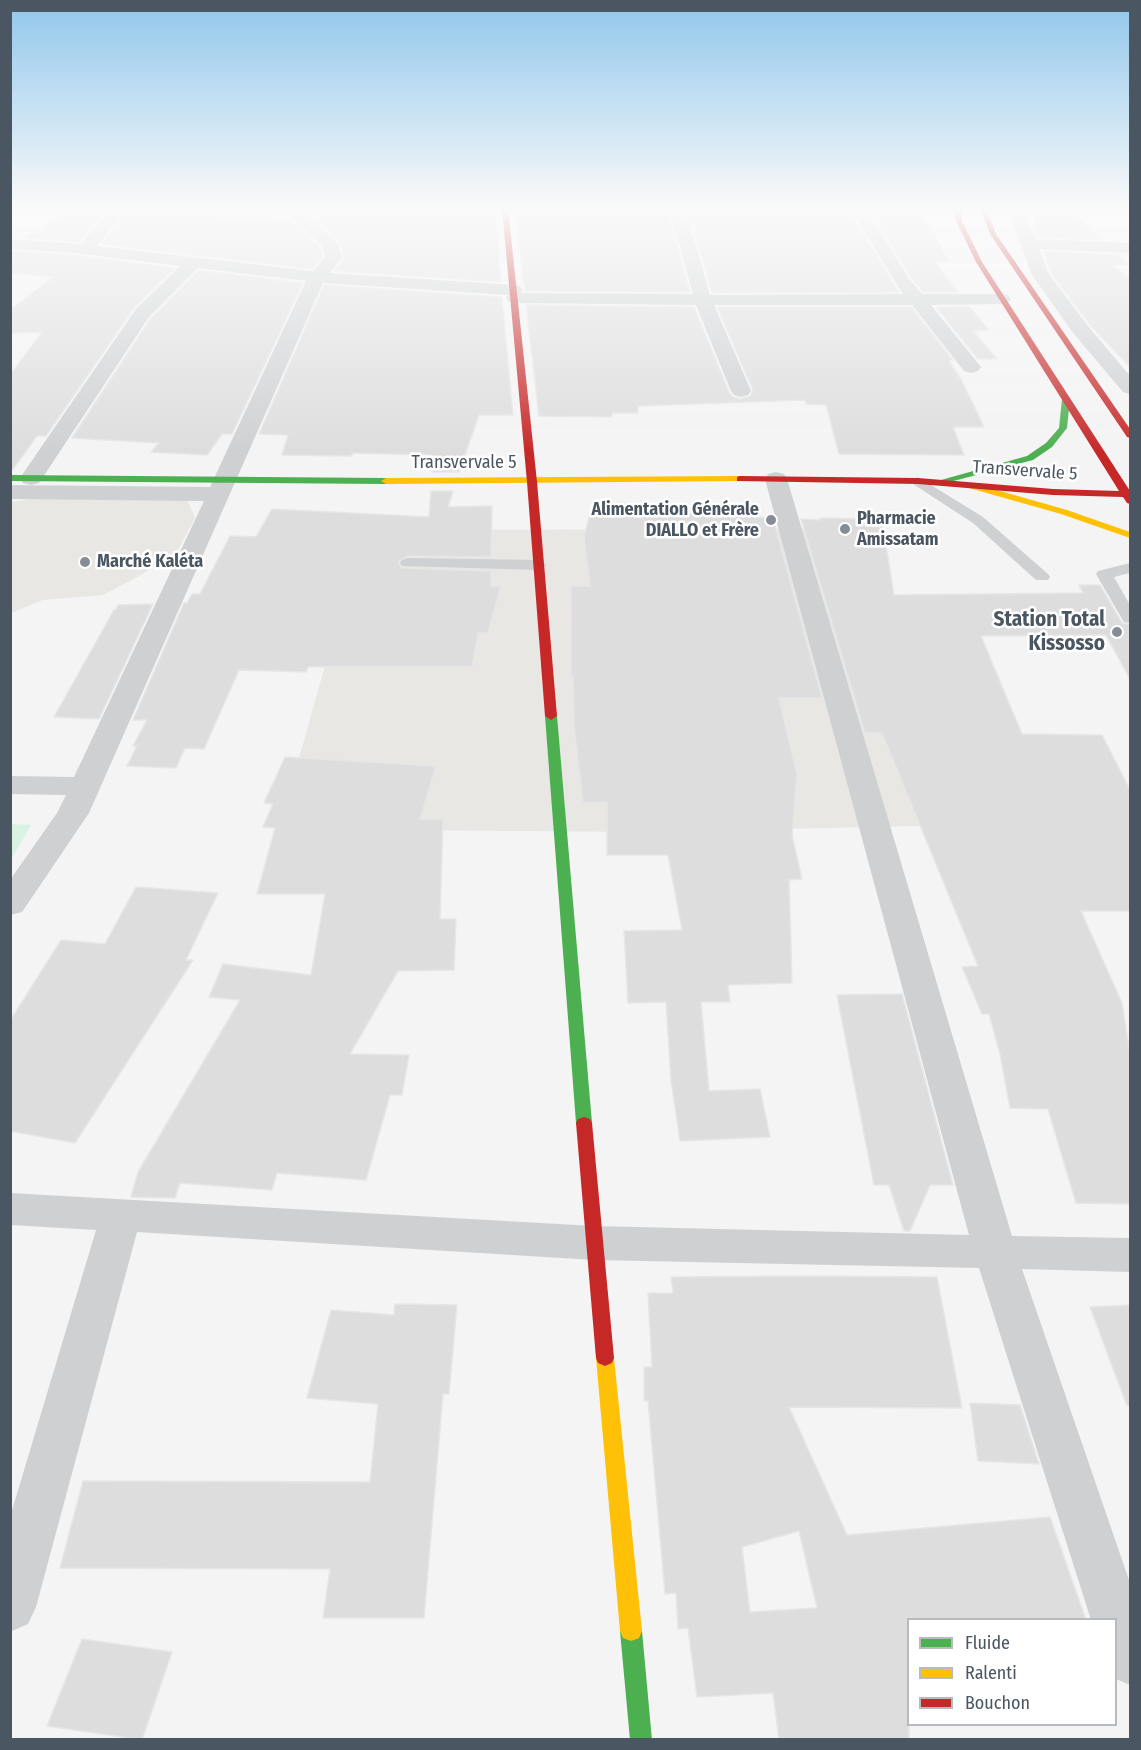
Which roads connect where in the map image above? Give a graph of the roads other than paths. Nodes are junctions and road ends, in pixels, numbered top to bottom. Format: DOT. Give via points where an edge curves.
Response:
graph roads {
  1 [pos="165,290"];
  2 [pos="311,290"];
  3 [pos="464,290"];
  4 [pos="514,290"];
  5 [pos="700,290"];
  6 [pos="909,290"];
  7 [pos="996,290"];
  8 [pos="1031,290"];
  9 [pos="1052,290"];
  10 [pos="514,294"];
  11 [pos="1002,299"];
  12 [pos="703,300"];
  13 [pos="918,300"];
  14 [pos="971,367"];
  15 [pos="1131,388"];
  16 [pos="741,391"];
  17 [pos="1066,399"];
  18 [pos="1131,435"];
  19 [pos="1108,476"];
  20 [pos="1131,476"];
  21 [pos="1046,477"];
  22 [pos="10,478"];
  23 [pos="32,478"];
  24 [pos="776,479"];
  25 [pos="946,480"];
  26 [pos="918,481"];
  27 [pos="532,482"];
  28 [pos="222,486"];
  29 [pos="972,486"];
  30 [pos="10,492"];
  31 [pos="1129,496"];
  32 [pos="1131,536"];
  33 [pos="408,563"];
  34 [pos="539,565"];
  35 [pos="1131,568"];
  36 [pos="1042,578"];
  37 [pos="1131,618"];
  38 [pos="10,785"];
  39 [pos="86,786"];
  40 [pos="10,905"];
  41 [pos="10,1209"];
  42 [pos="121,1215"];
  43 [pos="594,1243"];
  44 [pos="995,1252"];
  45 [pos="1131,1256"];
  46 [pos="10,1607"];
  47 [pos="1131,1659"];
  48 [pos="641,1740"];
  1 -- 23 [label="street" via="142,313"];
  2 -- 28 [label="street"];
  3 -- 10 [label="street"];
  4 -- 10 [label="main road"];
  5 -- 12 [label="street"];
  6 -- 13 [label="street"];
  7 -- 11 [label="main road"];
  8 -- 18 [label="main road"];
  9 -- 15 [label="street"];
  10 -- 12 [label="street"];
  10 -- 27 [label="main road"];
  11 -- 13 [label="street"];
  11 -- 17 [label="main road"];
  12 -- 13 [label="street"];
  12 -- 16 [label="street"];
  13 -- 14 [label="street"];
  17 -- 19 [label="main road"];
  17 -- 25 [label="main road" via="1063,428 1049,445 1030,458"];
  19 -- 20 [label="main road"];
  19 -- 31 [label="main road"];
  21 -- 25 [label="main road, Transvervale 5"];
  22 -- 23 [label="main road, Transvervale 5"];
  23 -- 28 [label="main road, Transvervale 5"];
  24 -- 26 [label="main road, Transvervale 5"];
  24 -- 27 [label="main road, Transvervale 5"];
  24 -- 44 [label="street"];
  25 -- 26 [label="main road, Transvervale 5"];
  26 -- 29 [label="main road, Transvervale 5"];
  26 -- 36 [label="lane" via="978,520"];
  27 -- 28 [label="main road, Transvervale 5"];
  27 -- 34 [label="main road"];
  28 -- 30 [label="street"];
  28 -- 39 [label="street"];
  29 -- 31 [label="main road, Transvervale 5"];
  29 -- 32 [label="main road"];
  33 -- 34 [label="lane"];
  34 -- 43 [label="main road"];
  35 -- 37 [label="lane" via="1104,574"];
  38 -- 39 [label="street"];
  39 -- 40 [label="street" via="73,813"];
  41 -- 42 [label="street"];
  42 -- 43 [label="street"];
  42 -- 46 [label="street"];
  43 -- 44 [label="street"];
  43 -- 48 [label="main road"];
  44 -- 45 [label="street"];
  44 -- 47 [label="street"];
}
